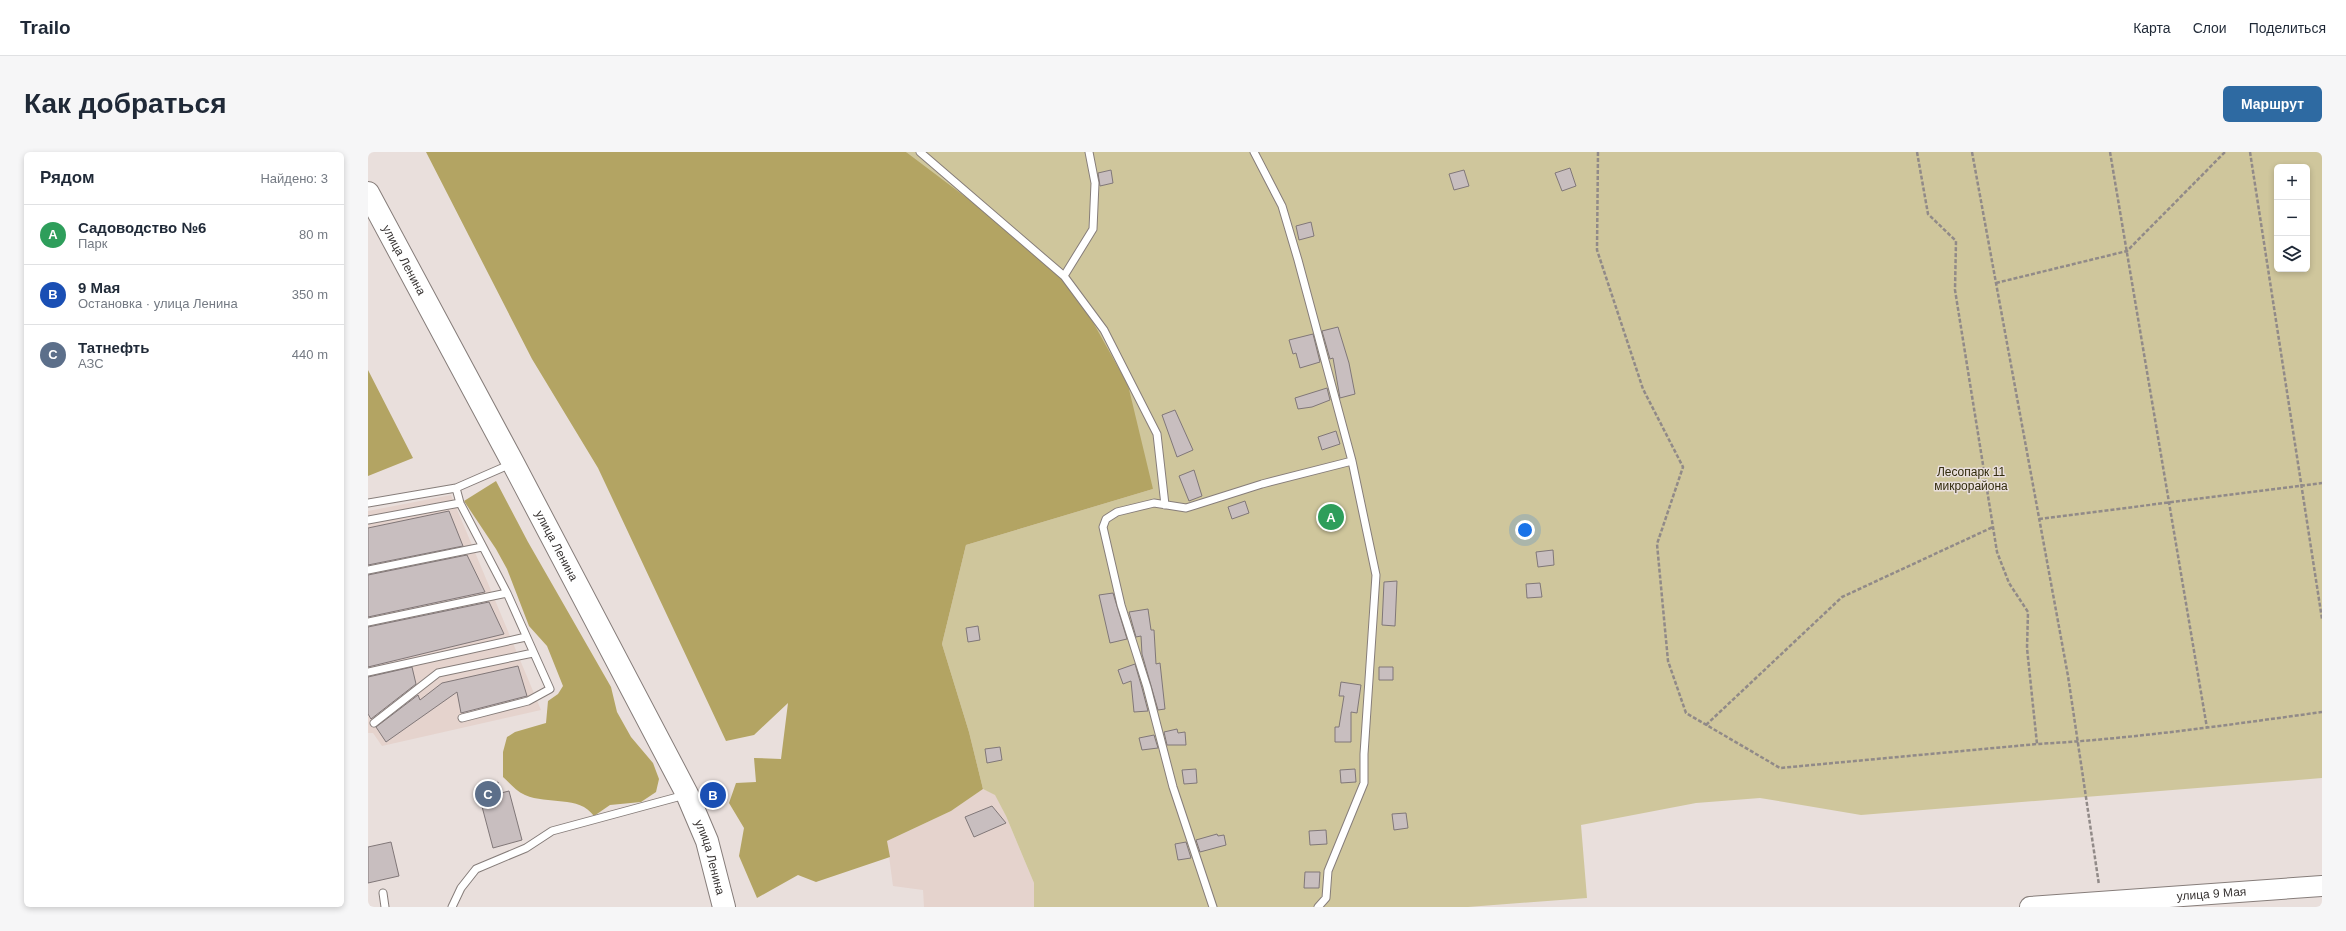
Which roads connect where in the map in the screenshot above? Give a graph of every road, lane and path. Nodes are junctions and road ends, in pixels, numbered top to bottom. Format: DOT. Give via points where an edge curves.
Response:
graph roads {
  1 [pos="920,152"];
  2 [pos="1089,152"];
  3 [pos="1254,152"];
  4 [pos="1598,152"];
  5 [pos="1917,152"];
  6 [pos="1972,152"];
  7 [pos="2110,152"];
  8 [pos="2225,152"];
  9 [pos="2250,152"];
  10 [pos="368,193"];
  11 [pos="2127,251"];
  12 [pos="1064,276"];
  13 [pos="1996,283"];
  14 [pos="1352,461"];
  15 [pos="513,463"];
  16 [pos="2322,483"];
  17 [pos="2301,486"];
  18 [pos="456,488"];
  19 [pos="368,503"];
  20 [pos="460,503"];
  21 [pos="2169,503"];
  22 [pos="1165,505"];
  23 [pos="2039,519"];
  24 [pos="368,520"];
  25 [pos="1993,527"];
  26 [pos="482,547"];
  27 [pos="368,570"];
  28 [pos="507,593"];
  29 [pos="2322,618"];
  30 [pos="368,622"];
  31 [pos="526,637"];
  32 [pos="533,652"];
  33 [pos="368,672"];
  34 [pos="2322,712"];
  35 [pos="462,718"];
  36 [pos="374,723"];
  37 [pos="1706,725"];
  38 [pos="2207,728"];
  39 [pos="2078,742"];
  40 [pos="2037,744"];
  41 [pos="687,794"];
  42 [pos="2322,886"];
  43 [pos="383,893"];
  44 [pos="2102,901"];
  45 [pos="385,907"];
  46 [pos="452,907"];
  47 [pos="724,907"];
  48 [pos="1213,907"];
  49 [pos="1318,907"];
  50 [pos="2030,907"];
  1 -- 12 [label="lane"];
  2 -- 12 [label="lane" via="1096,183 1093,229"];
  3 -- 14 [label="lane" via="1282,206"];
  4 -- 37 [label="path" via="1597,250 1644,389 1683,467 1657,544 1668,661 1686,713"];
  5 -- 25 [label="path" via="1928,214 1956,241 1955,290"];
  6 -- 13 [label="path"];
  7 -- 11 [label="path"];
  8 -- 11 [label="path"];
  9 -- 17 [label="path"];
  10 -- 15 [label="main road, улица Ленина"];
  11 -- 13 [label="path"];
  11 -- 21 [label="path"];
  12 -- 22 [label="lane" via="1104,330 1157,434"];
  13 -- 23 [label="path"];
  14 -- 22 [label="lane" via="1262,484 1186,508"];
  14 -- 49 [label="lane" via="1376,575 1364,783 1328,871 1326,898"];
  15 -- 18 [label="lane"];
  15 -- 41 [label="main road, улица Ленина"];
  16 -- 17 [label="path"];
  17 -- 21 [label="path"];
  17 -- 29 [label="path"];
  18 -- 19 [label="lane"];
  18 -- 20 [label="lane"];
  20 -- 24 [label="lane"];
  20 -- 26 [label="lane"];
  21 -- 23 [label="path"];
  21 -- 38 [label="path"];
  22 -- 48 [label="lane" via="1154,503 1117,512 1106,519 1103,527 1121,605 1147,687 1172,787"];
  23 -- 39 [label="path"];
  25 -- 37 [label="path" via="1842,597"];
  25 -- 40 [label="path" via="1996,552 2006,577 2028,612 2026,648"];
  26 -- 27 [label="lane"];
  26 -- 28 [label="lane"];
  28 -- 30 [label="lane"];
  28 -- 31 [label="lane"];
  31 -- 32 [label="lane"];
  31 -- 33 [label="lane"];
  32 -- 35 [label="lane" via="550,689 528,701"];
  32 -- 36 [label="lane" via="438,673"];
  34 -- 38 [label="path"];
  37 -- 40 [label="path" via="1780,768"];
  38 -- 39 [label="path"];
  39 -- 40 [label="path"];
  39 -- 44 [label="path"];
  41 -- 46 [label="lane" via="552,831 526,848 476,869 461,888"];
  41 -- 47 [label="main road, улица Ленина" via="707,841 723,894"];
  42 -- 44 [label="main road, улица 9 Мая"];
  43 -- 45 [label="lane"];
  44 -- 50 [label="main road, улица 9 Мая"];
}
